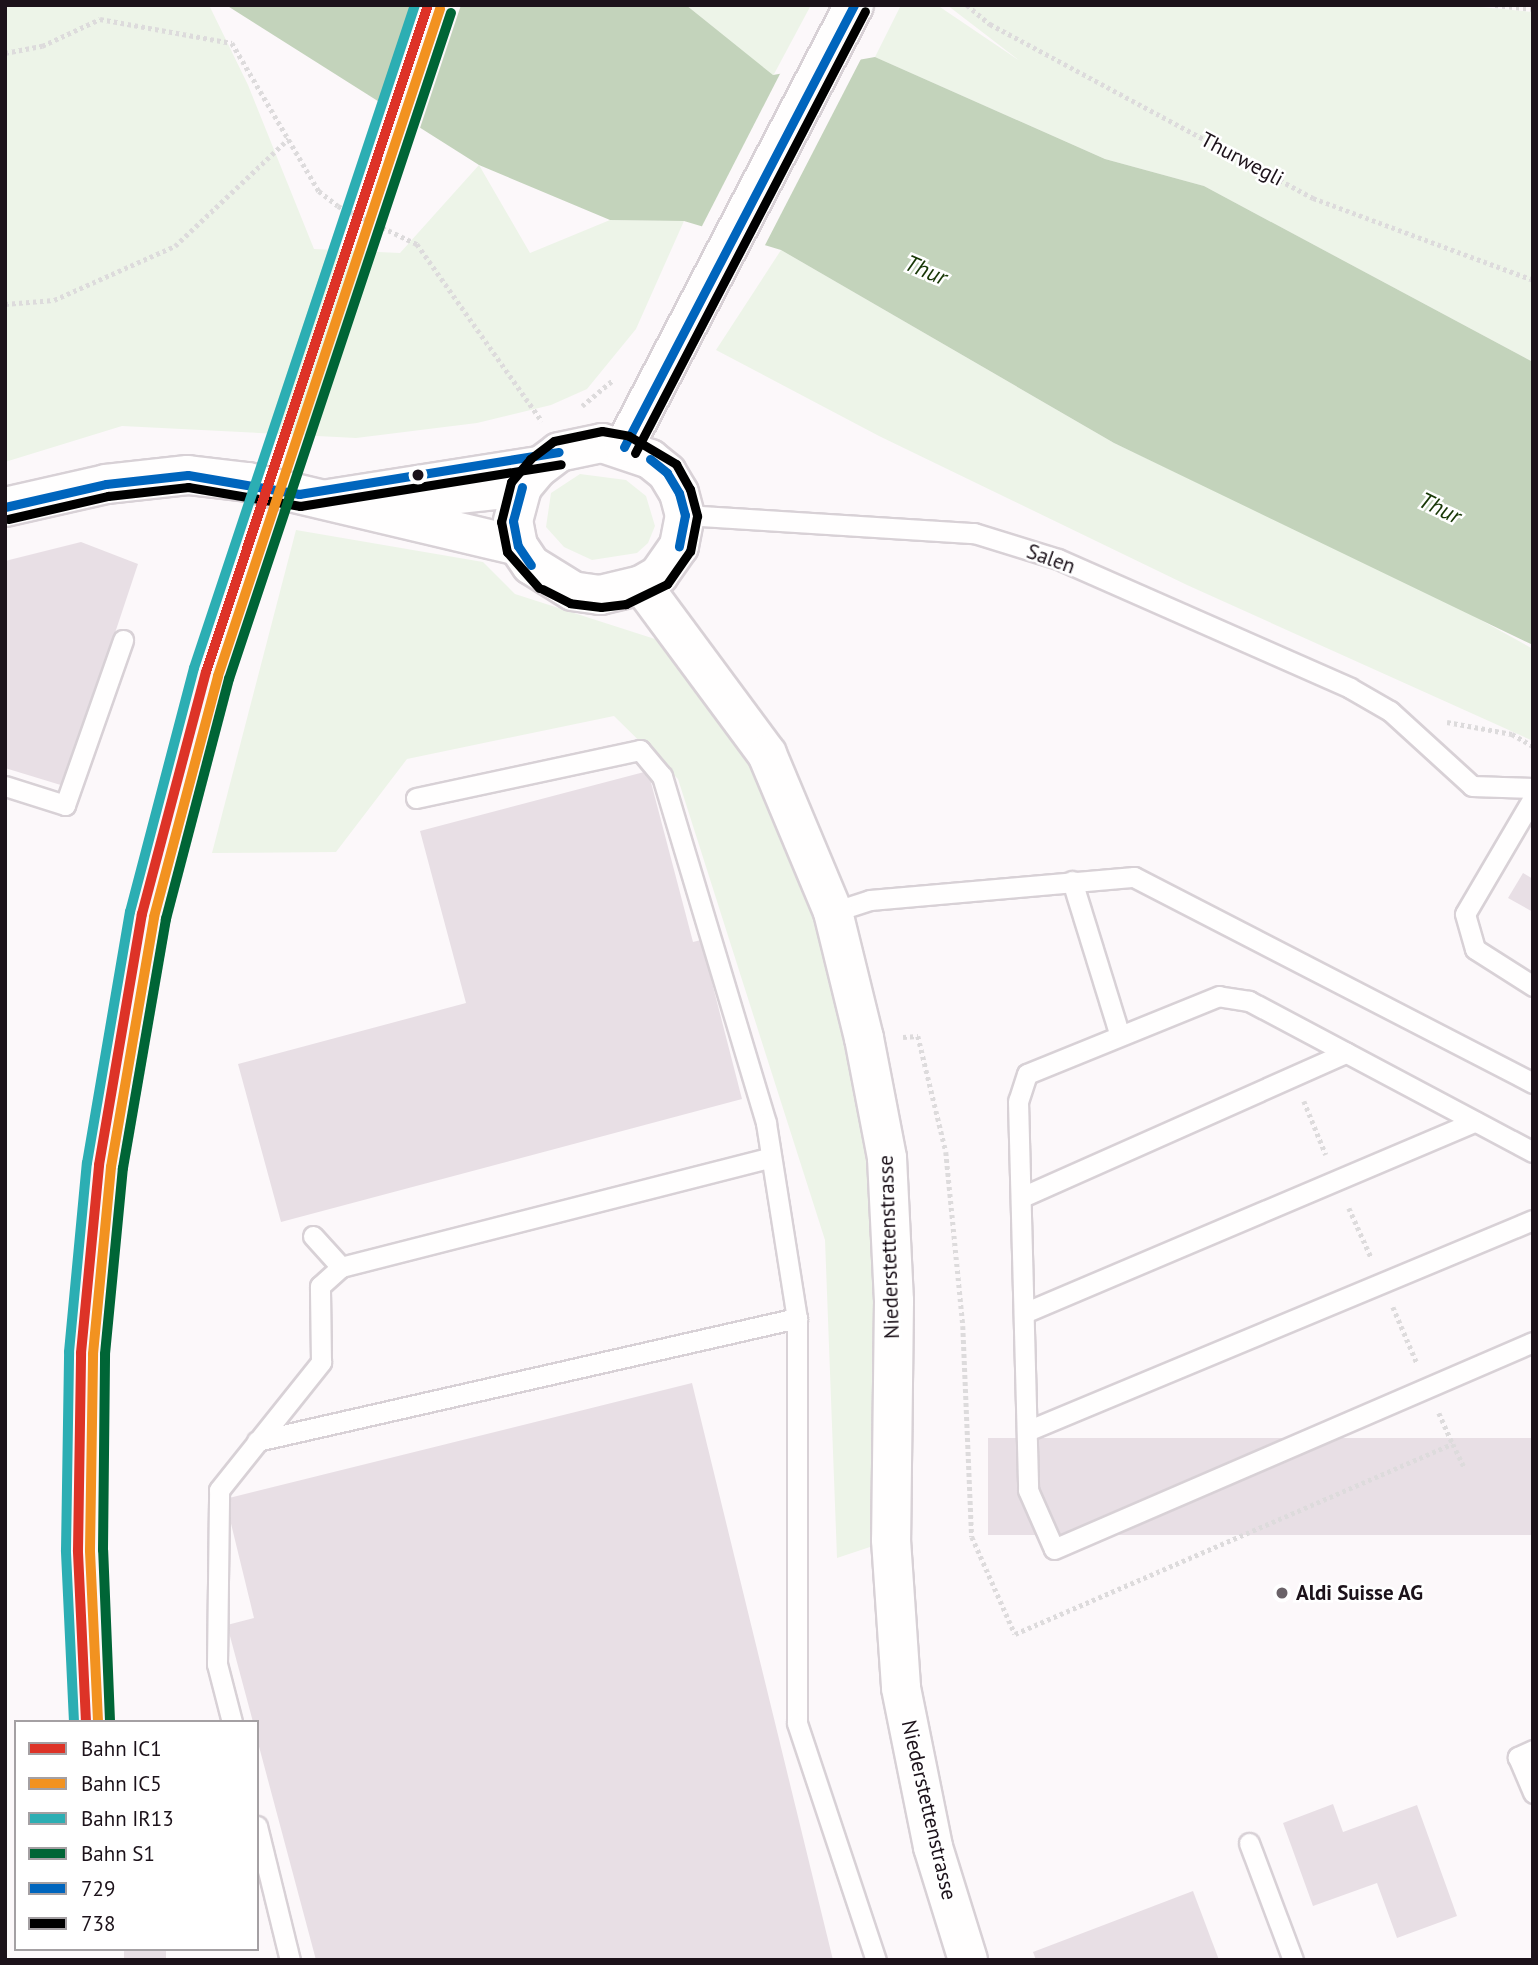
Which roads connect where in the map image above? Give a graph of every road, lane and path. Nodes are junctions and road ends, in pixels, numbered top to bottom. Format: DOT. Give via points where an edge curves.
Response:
graph roads {
  1 [pos="967,5"];
  2 [pos="1495,5"];
  3 [pos="853,8"];
  4 [pos="1533,9"];
  5 [pos="5,53"];
  6 [pos="288,139"];
  7 [pos="1533,280"];
  8 [pos="5,304"];
  9 [pos="616,378"];
  10 [pos="575,412"];
  11 [pos="549,432"];
  12 [pos="624,447"];
  13 [pos="522,487"];
  14 [pos="299,494"];
  15 [pos="355,506"];
  16 [pos="5,507"];
  17 [pos="685,515"];
  18 [pos="518,546"];
  19 [pos="642,585"];
  20 [pos="123,640"];
  21 [pos="1390,711"];
  22 [pos="1533,746"];
  23 [pos="5,786"];
  24 [pos="1533,788"];
  25 [pos="416,798"];
  26 [pos="1533,798"];
  27 [pos="1072,881"];
  28 [pos="834,912"];
  29 [pos="1533,986"];
  30 [pos="1119,1033"];
  31 [pos="1346,1053"];
  32 [pos="1533,1083"];
  33 [pos="1475,1122"];
  34 [pos="1533,1152"];
  35 [pos="770,1158"];
  36 [pos="1022,1197"];
  37 [pos="1533,1220"];
  38 [pos="313,1236"];
  39 [pos="341,1267"];
  40 [pos="1024,1313"];
  41 [pos="797,1318"];
  42 [pos="1533,1342"];
  43 [pos="1027,1432"];
  44 [pos="257,1441"];
  45 [pos="231,1720"];
  46 [pos="1533,1750"];
  47 [pos="1533,1793"];
  48 [pos="259,1834"];
  49 [pos="1250,1843"];
  50 [pos="290,1960"];
  51 [pos="876,1960"];
  52 [pos="968,1960"];
  53 [pos="1293,1960"];
  1 -- 7 [label="path, Thurwegli" via="990,24 1313,198"];
  2 -- 4 [label="path"];
  3 -- 12 [label="main road"];
  5 -- 6 [label="path" via="42,46 100,19 232,43"];
  6 -- 8 [label="path" via="175,246 54,300"];
  6 -- 11 [label="path" via="319,191 338,206 417,244"];
  9 -- 10 [label="path"];
  11 -- 12 [label="main road"];
  11 -- 13 [label="main road"];
  11 -- 14 [label="lane"];
  12 -- 17 [label="main road" via="667,473"];
  13 -- 15 [label="main road"];
  13 -- 18 [label="main road" via="513,521"];
  14 -- 15 [label="main road"];
  14 -- 16 [label="main road" via="188,475 106,484"];
  15 -- 18 [label="main road"];
  17 -- 19 [label="main road" via="679,546 670,563"];
  17 -- 21 [label="lane, Salen" via="974,533 1058,559 1350,688"];
  18 -- 19 [label="main road" via="531,565 573,592 600,595"];
  19 -- 28 [label="main road, Niederstettenstrasse" via="767,754"];
  20 -- 23 [label="lane" via="65,805"];
  21 -- 22 [label="path" via="1512,734"];
  21 -- 24 [label="lane, Salen" via="1472,786"];
  25 -- 35 [label="lane" via="640,750 662,776 766,1123"];
  26 -- 29 [label="lane" via="1465,914 1475,949"];
  27 -- 28 [label="lane" via="870,900"];
  27 -- 30 [label="lane"];
  27 -- 32 [label="lane" via="1135,877"];
  28 -- 52 [label="main road, Niederstettenstrasse" via="887,1158 894,1301 891,1540 901,1688 933,1847"];
  30 -- 31 [label="lane" via="1219,996 1249,1001"];
  30 -- 36 [label="lane" via="1027,1074 1018,1101"];
  31 -- 33 [label="lane"];
  31 -- 36 [label="lane"];
  33 -- 34 [label="lane"];
  33 -- 40 [label="lane"];
  35 -- 39 [label="lane"];
  35 -- 41 [label="lane"];
  36 -- 40 [label="lane"];
  37 -- 43 [label="lane"];
  38 -- 39 [label="lane"];
  39 -- 44 [label="lane" via="320,1286 321,1362"];
  40 -- 43 [label="lane"];
  41 -- 44 [label="lane"];
  41 -- 51 [label="lane" via="797,1723"];
  42 -- 43 [label="lane" via="1054,1549 1028,1490"];
  44 -- 45 [label="lane" via="219,1490 217,1664"];
  46 -- 47 [label="lane" via="1518,1757"];
  48 -- 50 [label="lane"];
  49 -- 53 [label="lane"];
}
